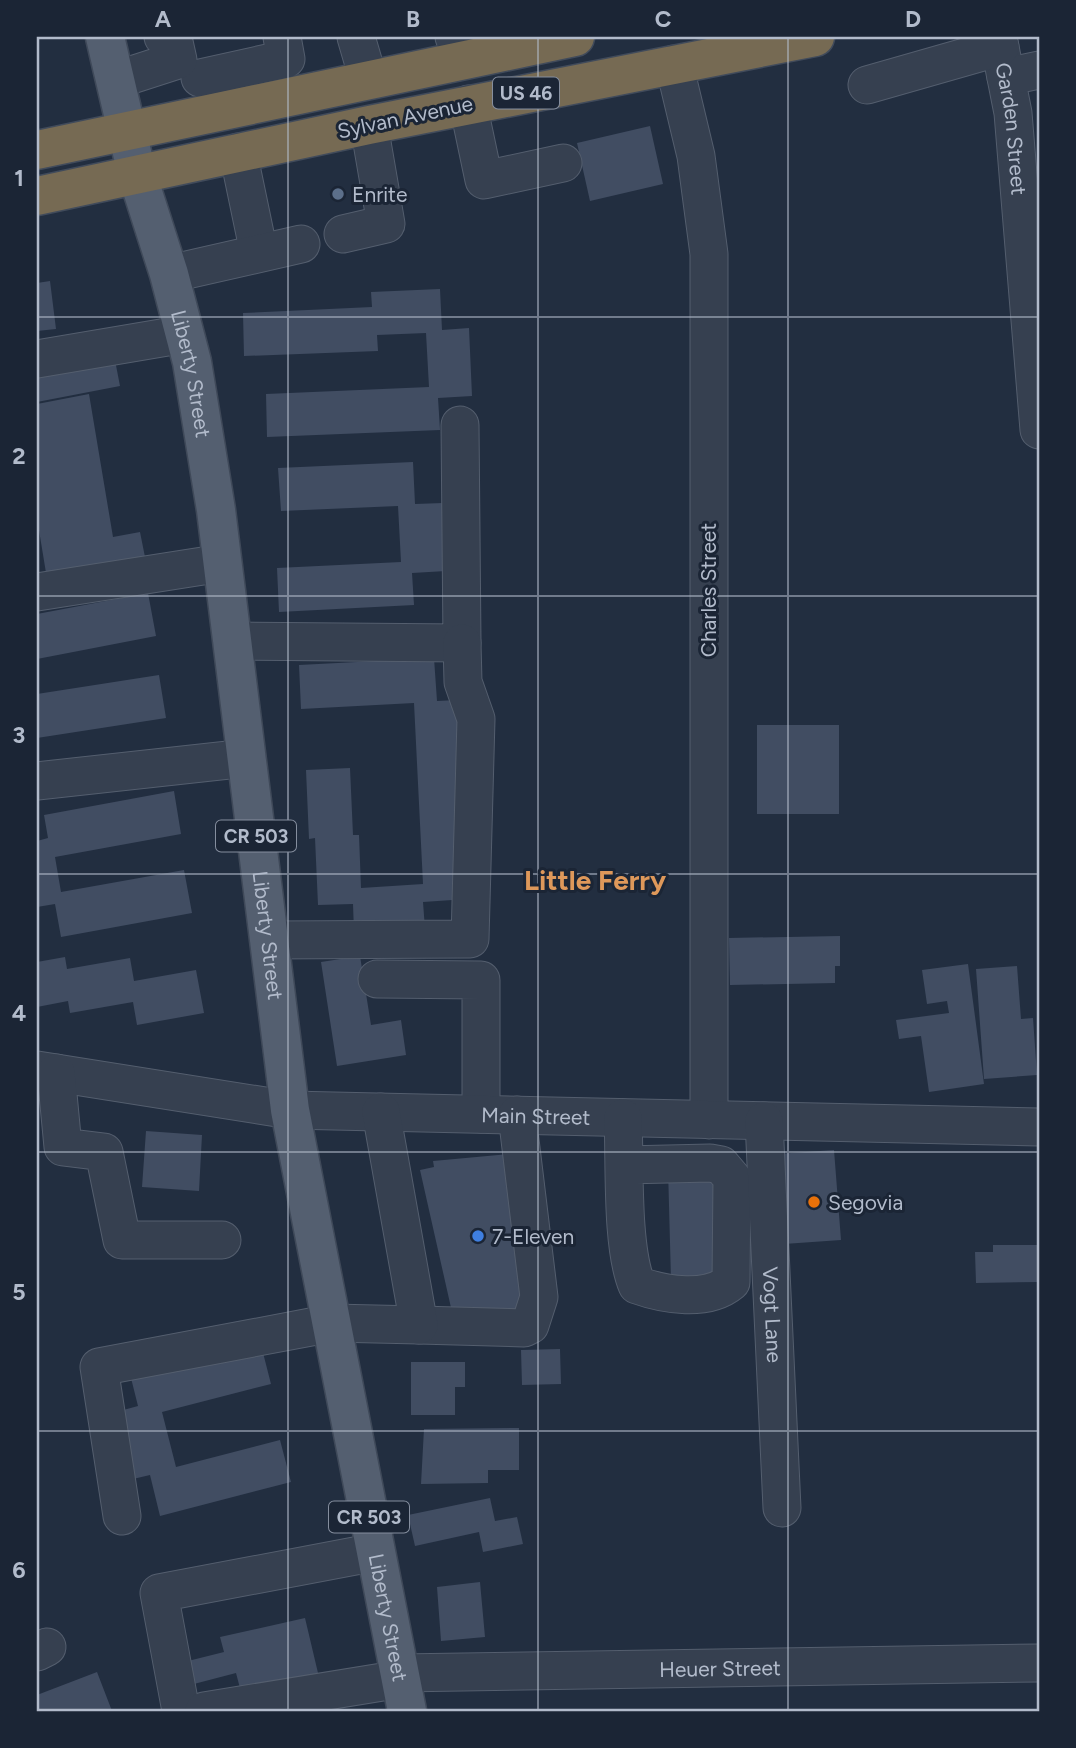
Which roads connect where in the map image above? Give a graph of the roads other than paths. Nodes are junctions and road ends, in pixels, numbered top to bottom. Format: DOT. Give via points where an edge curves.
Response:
graph roads {
  1 [pos="105,37"];
  2 [pos="282,37"];
  3 [pos="356,37"];
  4 [pos="575,37"];
  5 [pos="815,37"];
  6 [pos="459,48"];
  7 [pos="1011,58"];
  8 [pos="183,61"];
  9 [pos="674,64"];
  10 [pos="368,78"];
  11 [pos="116,80"];
  12 [pos="867,85"];
  13 [pos="468,104"];
  14 [pos="369,124"];
  15 [pos="127,131"];
  16 [pos="37,150"];
  17 [pos="238,152"];
  18 [pos="563,163"];
  19 [pos="137,174"];
  20 [pos="37,196"];
  21 [pos="343,234"];
  22 [pos="301,244"];
  23 [pos="259,253"];
  24 [pos="169,274"];
  25 [pos="185,334"];
  26 [pos="37,359"];
  27 [pos="460,425"];
  28 [pos="1039,430"];
  29 [pos="222,563"];
  30 [pos="37,593"];
  31 [pos="232,641"];
  32 [pos="462,643"];
  33 [pos="247,758"];
  34 [pos="37,781"];
  35 [pos="269,940"];
  36 [pos="377,979"];
  37 [pos="46,1071"];
  38 [pos="290,1110"];
  39 [pos="382,1112"];
  40 [pos="481,1114"];
  41 [pos="517,1115"];
  42 [pos="623,1118"];
  43 [pos="709,1120"];
  44 [pos="764,1121"];
  45 [pos="1039,1127"];
  46 [pos="625,1165"];
  47 [pos="222,1240"];
  48 [pos="332,1323"];
  49 [pos="419,1325"];
  50 [pos="782,1508"];
  51 [pos="122,1516"];
  52 [pos="376,1552"];
  53 [pos="1039,1663"];
  54 [pos="403,1688"];
  55 [pos="181,1711"];
  56 [pos="204,1711"];
  1 -- 11 [label="main road, Liberty Street / CR 503"];
  2 -- 8 [label="street" via="286,59"];
  3 -- 10 [label="street"];
  4 -- 6 [label="highway, US 46"];
  5 -- 9 [label="highway, Sylvan Avenue / US 46"];
  6 -- 10 [label="highway, US 46"];
  7 -- 12 [label="street"];
  7 -- 28 [label="street, Garden Street"];
  8 -- 10 [label="highway, US 46"];
  8 -- 11 [label="street"];
  8 -- 15 [label="highway, US 46"];
  9 -- 13 [label="highway, Sylvan Avenue / US 46"];
  9 -- 43 [label="street, Charles Street" via="696,156 709,254"];
  11 -- 15 [label="main road, Liberty Street / CR 503"];
  13 -- 14 [label="highway, Sylvan Avenue / US 46"];
  13 -- 18 [label="street" via="484,180"];
  14 -- 17 [label="highway, Sylvan Avenue / US 46"];
  14 -- 21 [label="street" via="386,224"];
  15 -- 16 [label="highway, US 46"];
  15 -- 19 [label="main road, Liberty Street / CR 503"];
  17 -- 19 [label="highway, Sylvan Avenue / US 46"];
  17 -- 23 [label="street"];
  19 -- 20 [label="highway, Sylvan Avenue / US 46"];
  19 -- 24 [label="main road, Liberty Street / CR 503"];
  22 -- 23 [label="street"];
  23 -- 24 [label="street"];
  24 -- 25 [label="main road, Liberty Street / CR 503"];
  25 -- 26 [label="street"];
  25 -- 29 [label="main road, Liberty Street / CR 503"];
  27 -- 32 [label="street"];
  29 -- 30 [label="street"];
  29 -- 31 [label="main road, Liberty Street / CR 503"];
  31 -- 32 [label="street"];
  31 -- 33 [label="main road, Liberty Street / CR 503"];
  32 -- 35 [label="street" via="463,682 476,719 470,939"];
  33 -- 34 [label="street"];
  33 -- 35 [label="main road, Liberty Street / CR 503"];
  35 -- 38 [label="main road, Liberty Street / CR 503"];
  36 -- 40 [label="street" via="481,979"];
  37 -- 38 [label="street, Main Street"];
  37 -- 47 [label="street" via="64,1147 104,1152 122,1240"];
  38 -- 39 [label="street, Main Street"];
  38 -- 48 [label="main road, Liberty Street / CR 503"];
  39 -- 40 [label="street, Main Street"];
  39 -- 49 [label="street"];
  40 -- 41 [label="street, Main Street"];
  41 -- 42 [label="street, Main Street"];
  41 -- 49 [label="street" via="539,1297 530,1325"];
  42 -- 43 [label="street, Main Street"];
  42 -- 46 [label="street"];
  43 -- 44 [label="street, Main Street"];
  44 -- 45 [label="street, Main Street"];
  44 -- 50 [label="street, Vogt Lane"];
  46 -- 46 [label="street" via="630,1268 637,1285 658,1293 720,1291 731,1282 732,1178 720,1165 710,1163"];
  48 -- 49 [label="street"];
  48 -- 51 [label="street" via="99,1367"];
  48 -- 52 [label="main road, Liberty Street / CR 503"];
  52 -- 54 [label="main road, Liberty Street / CR 503"];
  52 -- 55 [label="street" via="159,1593"];
  53 -- 54 [label="street, Heuer Street"];
  54 -- 56 [label="street, Heuer Street"];
}
